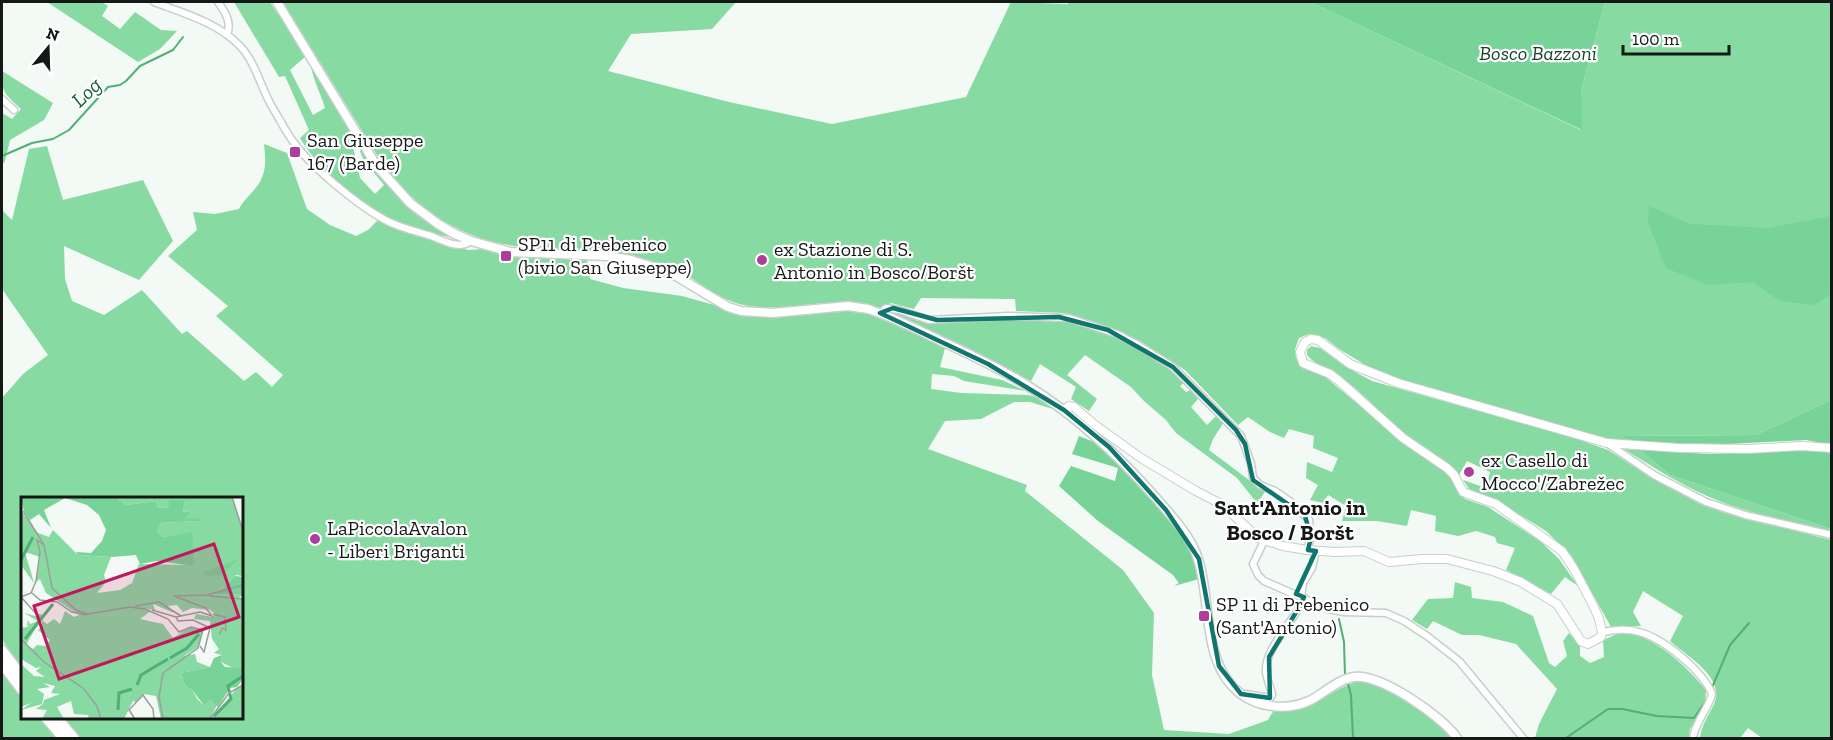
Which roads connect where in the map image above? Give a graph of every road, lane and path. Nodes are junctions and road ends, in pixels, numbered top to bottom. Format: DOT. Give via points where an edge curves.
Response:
graph roads {
  1 [pos="154,2"];
  2 [pos="218,2"];
  3 [pos="277,2"];
  4 [pos="167,4"];
  5 [pos="227,34"];
  6 [pos="2,99"];
  7 [pos="14,110"];
  8 [pos="471,241"];
  9 [pos="880,313"];
  10 [pos="1064,410"];
  11 [pos="1607,443"];
  12 [pos="1832,448"];
  13 [pos="1832,535"];
  14 [pos="1264,541"];
  15 [pos="1307,550"];
  16 [pos="1316,550"];
  17 [pos="1302,596"];
  18 [pos="1602,632"];
  19 [pos="3,657"];
  20 [pos="21,675"];
  21 [pos="21,688"];
  22 [pos="1241,694"];
  23 [pos="48,719"];
  24 [pos="59,719"];
  25 [pos="63,738"];
  26 [pos="74,738"];
  27 [pos="1457,738"];
  28 [pos="1523,738"];
  29 [pos="1693,738"];
  1 -- 4 [label="street"];
  2 -- 5 [label="street" via="229,24"];
  3 -- 8 [label="main road" via="376,165 410,204"];
  4 -- 5 [label="street"];
  5 -- 8 [label="street" via="249,57 292,140 346,192 386,221 460,246"];
  6 -- 7 [label="street"];
  8 -- 9 [label="main road" via="510,252 632,260 671,273 728,307 746,312 848,306"];
  9 -- 10 [label="main road" via="1007,374"];
  9 -- 15 [label="street" via="893,308 937,320 1008,315 1069,318 1140,346 1173,367 1241,436 1253,478 1309,520 1311,537"];
  10 -- 14 [label="street" via="1074,407 1141,458 1223,505"];
  10 -- 22 [label="main road" via="1109,447 1190,540 1198,559 1219,666"];
  11 -- 12 [label="street" via="1679,448"];
  11 -- 13 [label="street" via="1664,481 1706,502"];
  11 -- 18 [label="street" via="1398,383 1350,364 1318,340 1311,339 1301,346 1303,363 1338,380 1403,438 1447,468 1463,492 1496,504 1562,551 1584,588"];
  14 -- 15 [label="street"];
  14 -- 17 [label="street" via="1253,564 1258,575"];
  15 -- 16 [label="street"];
  16 -- 17 [label="street"];
  16 -- 18 [label="street" via="1364,551 1389,562 1447,559 1493,571 1521,582 1557,604 1581,641 1588,644 1599,639"];
  17 -- 22 [label="street" via="1297,612 1269,657 1266,672 1272,695 1270,698"];
  17 -- 28 [label="street" via="1328,609 1386,613 1427,636 1459,662"];
  18 -- 29 [label="street" via="1620,629 1650,636 1691,666 1709,686 1710,703"];
  19 -- 20 [label="highway"];
  19 -- 21 [label="highway"];
  22 -- 27 [label="main road" via="1262,705 1292,705 1310,700 1349,678 1363,677 1414,699"];
  23 -- 25 [label="highway"];
  24 -- 26 [label="highway"];
}
